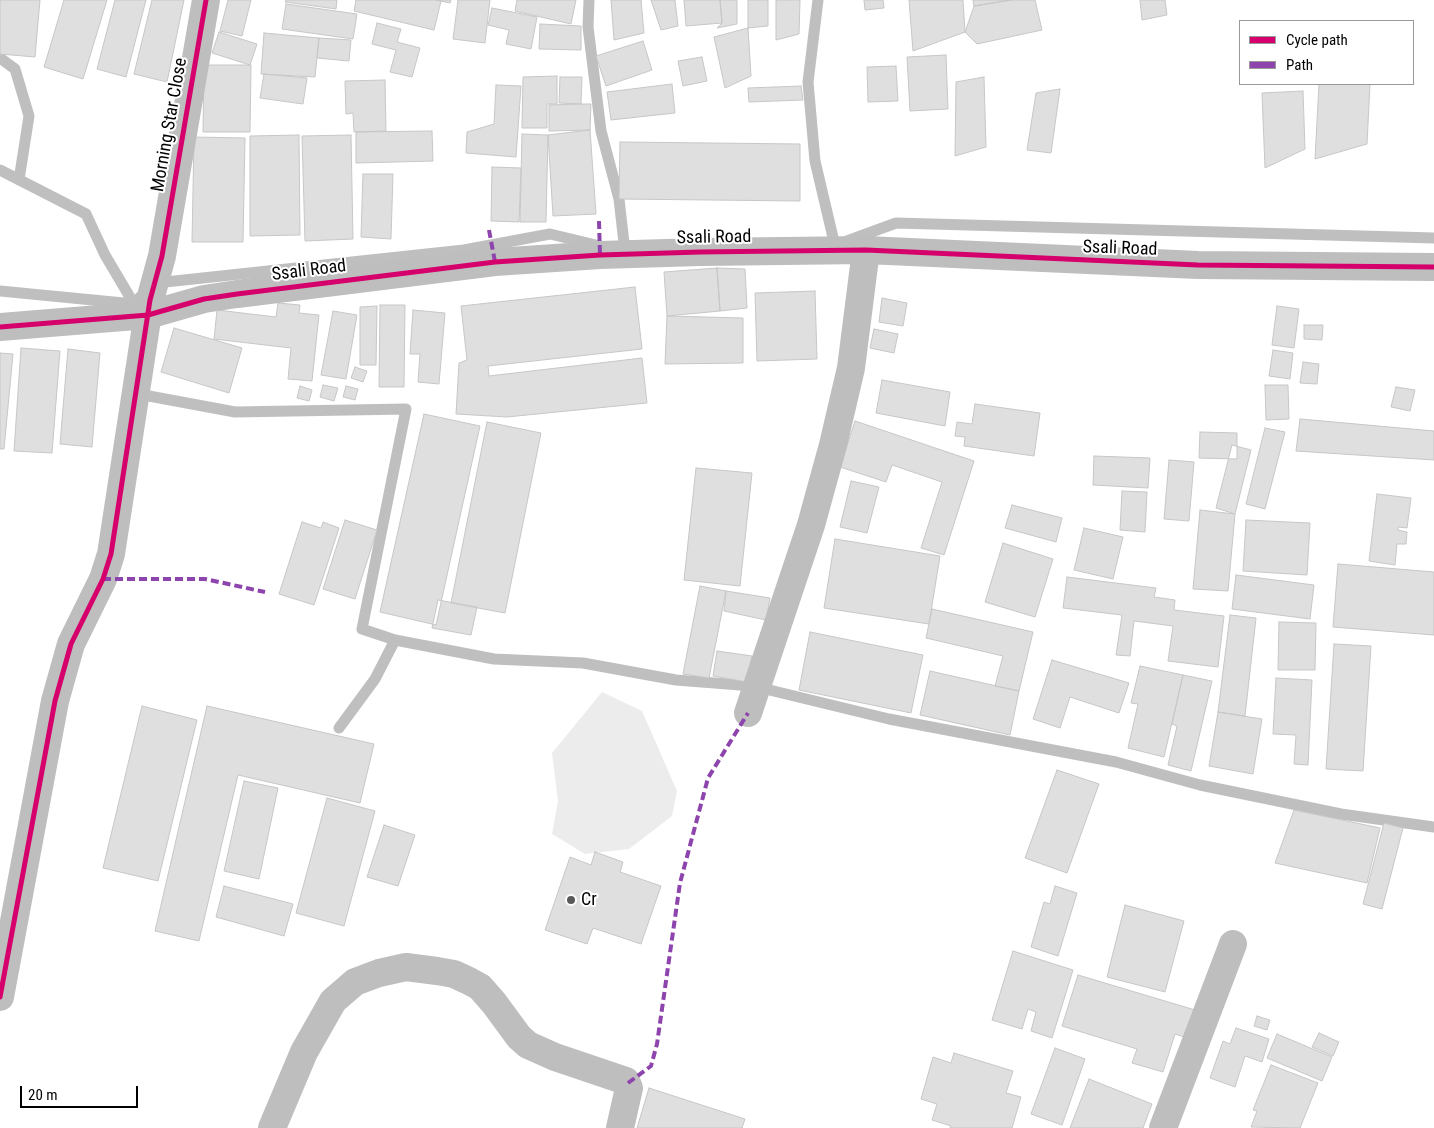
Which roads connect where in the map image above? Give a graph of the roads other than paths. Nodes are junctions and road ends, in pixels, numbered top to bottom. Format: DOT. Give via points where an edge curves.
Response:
graph roads {
  1 [pos="206,0"];
  2 [pos="866,250"];
  3 [pos="1434,267"];
  4 [pos="149,308"];
  5 [pos="0,327"];
  6 [pos="748,713"];
  7 [pos="1233,944"];
  8 [pos="0,998"];
  9 [pos="272,1128"];
  10 [pos="620,1128"];
  11 [pos="1163,1128"];
  1 -- 4 [label="street, Morning Star Close" via="162,256"];
  2 -- 3 [label="street, Ssali Road" via="1198,266"];
  2 -- 4 [label="street, Ssali Road" via="700,252 495,262"];
  2 -- 6 [label="street" via="851,368 833,445 812,525"];
  4 -- 5 [label="street, Ssali Road"];
  4 -- 8 [label="street, Morning Star Close" via="111,554 103,579 71,644 54,701"];
  7 -- 11 [label="street"];
  9 -- 10 [label="street" via="304,1052 333,1001 355,982 379,972 406,967 454,974 469,980 480,987 528,1045 626,1081 629,1088"];
}
